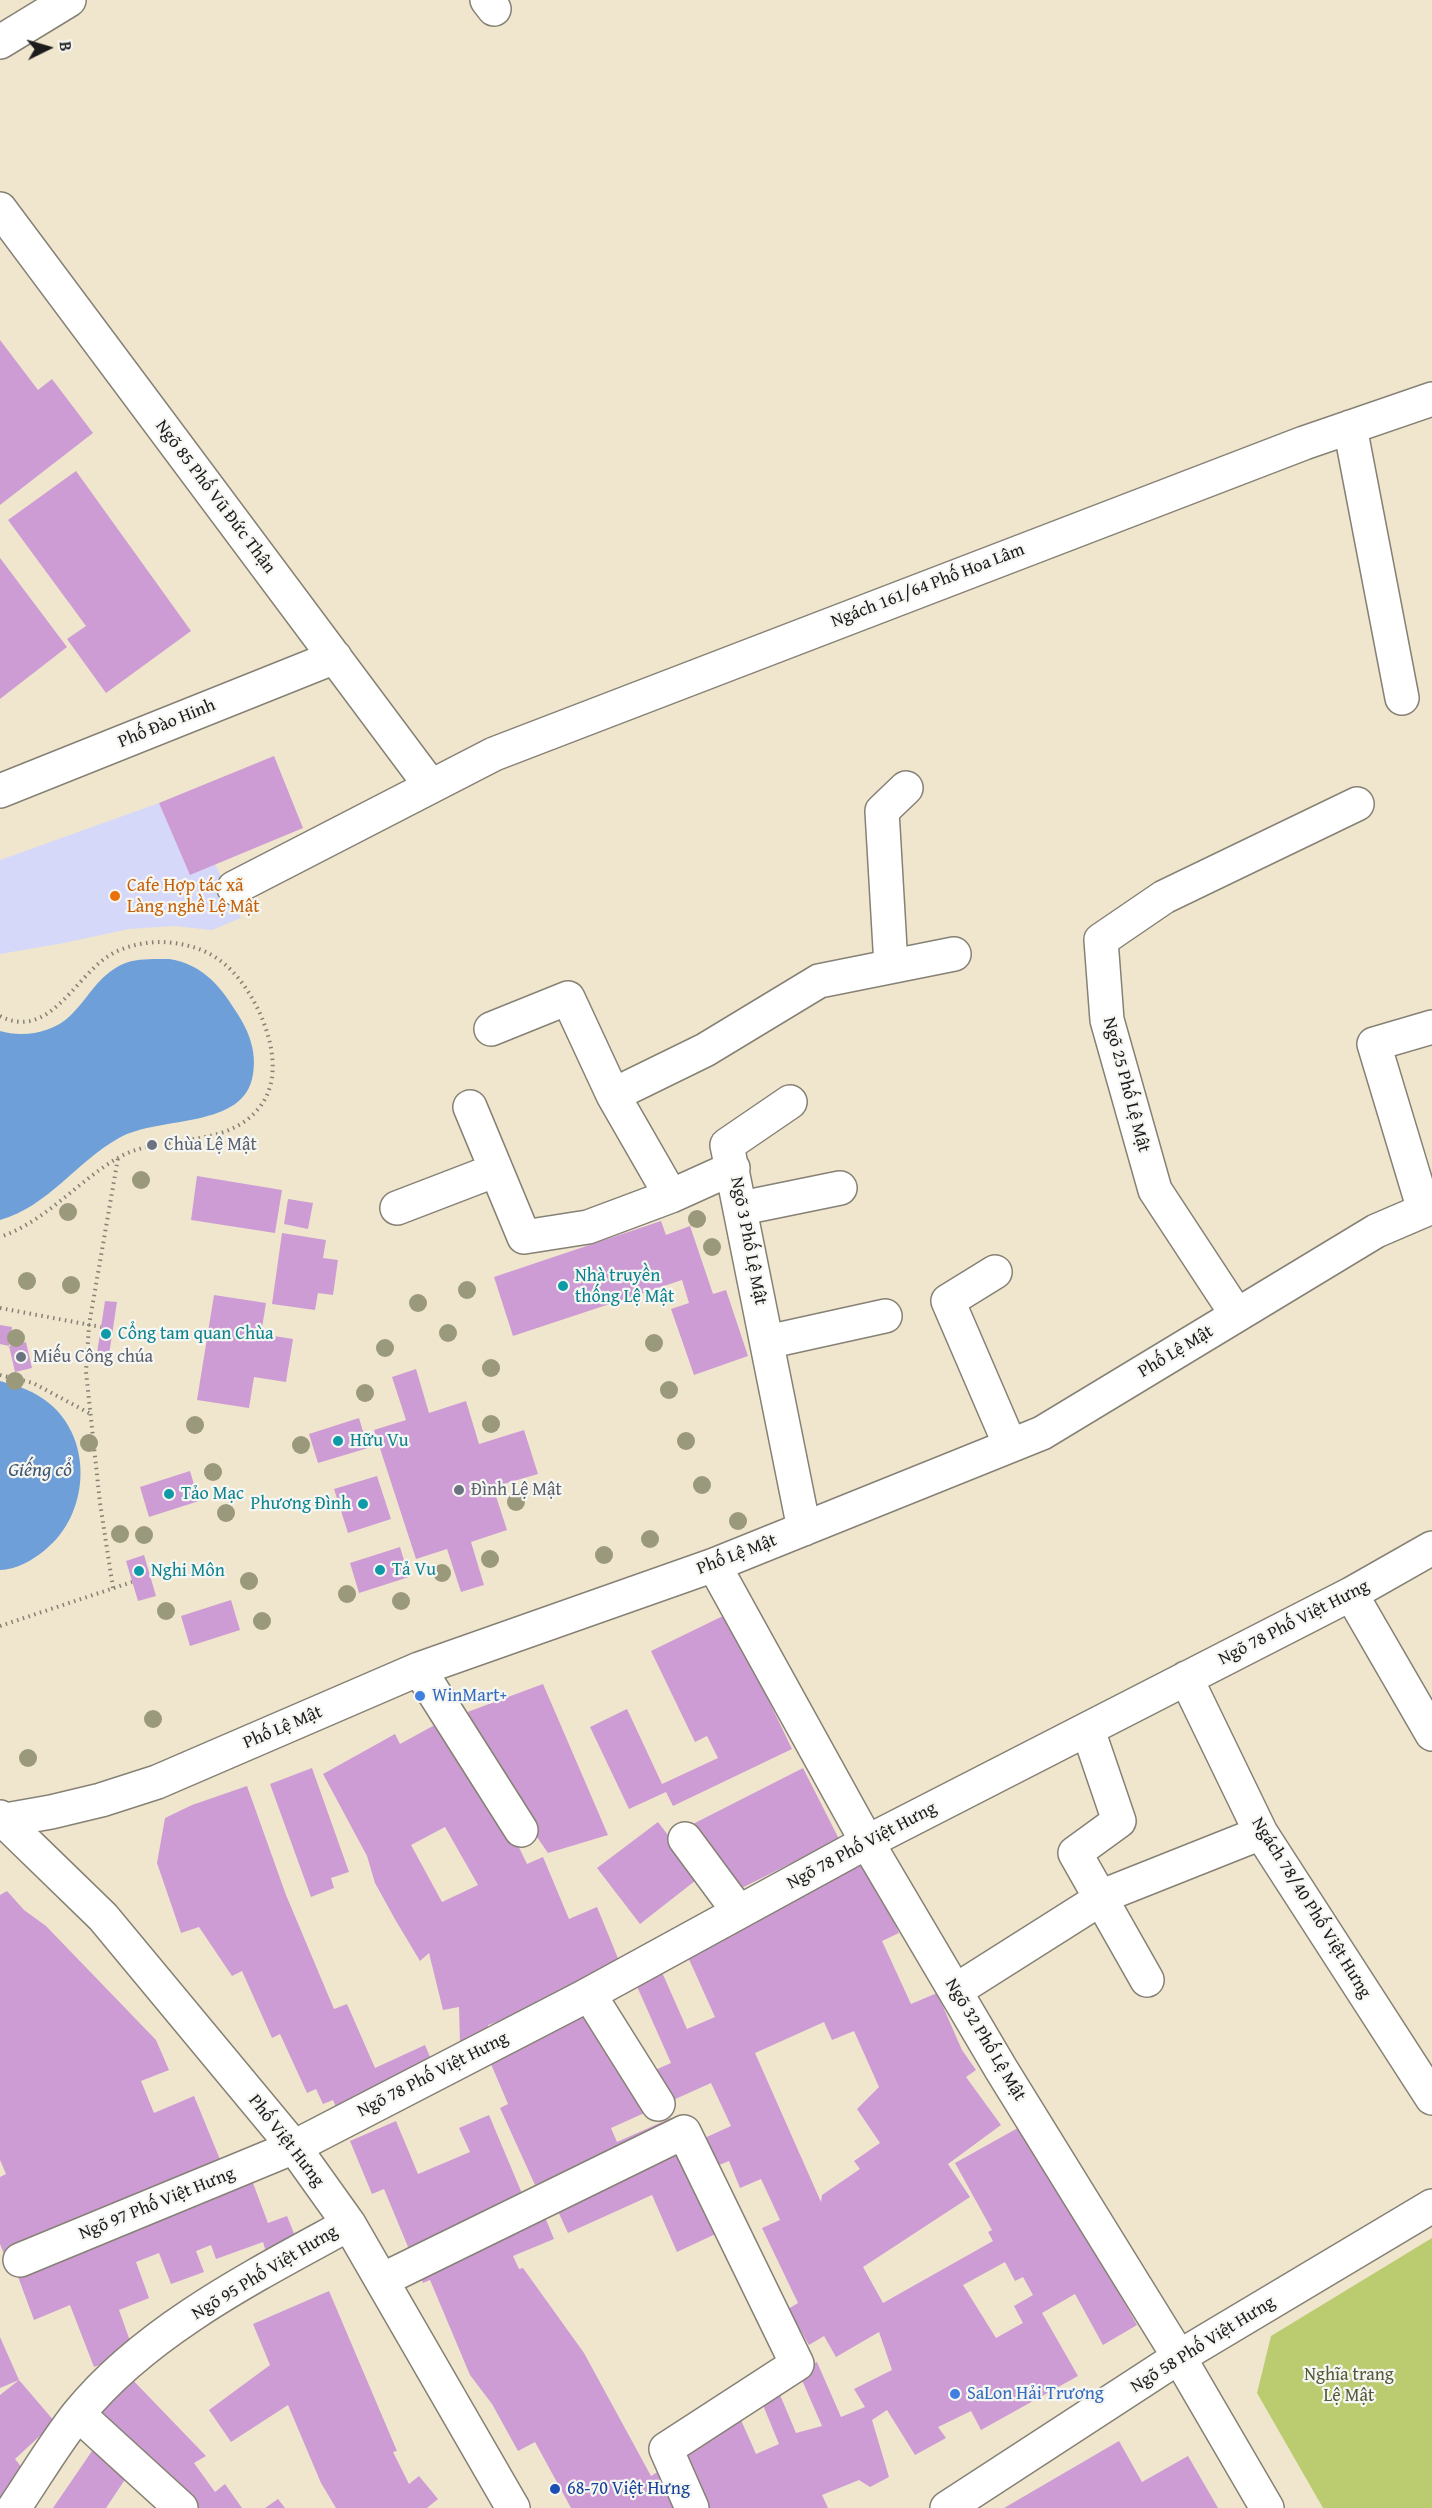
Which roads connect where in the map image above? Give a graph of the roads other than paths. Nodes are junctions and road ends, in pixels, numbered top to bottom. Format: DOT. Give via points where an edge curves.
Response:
graph roads {
  1 [pos="69,0"];
  2 [pos="0,42"];
  3 [pos="0,209"];
  4 [pos="1432,399"];
  5 [pos="1350,427"];
  6 [pos="335,657"];
  7 [pos="1402,698"];
  8 [pos="430,785"];
  9 [pos="906,788"];
  10 [pos="0,791"];
  11 [pos="1358,804"];
  12 [pos="234,888"];
  13 [pos="954,954"];
  14 [pos="891,966"];
  15 [pos="1432,1027"];
  16 [pos="492,1029"];
  17 [pos="614,1095"];
  18 [pos="790,1102"];
  19 [pos="470,1107"];
  20 [pos="734,1168"];
  21 [pos="496,1170"];
  22 [pos="840,1188"];
  23 [pos="671,1196"];
  24 [pos="398,1208"];
  25 [pos="742,1208"];
  26 [pos="1428,1209"];
  27 [pos="995,1272"];
  28 [pos="1237,1315"];
  29 [pos="885,1316"];
  30 [pos="767,1342"];
  31 [pos="1010,1445"];
  32 [pos="804,1529"];
  33 [pos="1432,1548"];
  34 [pos="714,1565"];
  35 [pos="1352,1594"];
  36 [pos="419,1669"];
  37 [pos="1186,1678"];
  38 [pos="1088,1730"];
  39 [pos="1432,1734"];
  40 [pos="2,1819"];
  41 [pos="521,1830"];
  42 [pos="1261,1833"];
  43 [pos="685,1839"];
  44 [pos="867,1842"];
  45 [pos="1100,1897"];
  46 [pos="740,1912"];
  47 [pos="1147,1980"];
  48 [pos="955,1991"];
  49 [pos="589,1994"];
  50 [pos="1432,2098"];
  51 [pos="658,2104"];
  52 [pos="294,2147"];
  53 [pos="1432,2206"];
  54 [pos="349,2224"];
  55 [pos="20,2260"];
  56 [pos="382,2280"];
  57 [pos="1179,2357"];
  58 [pos="78,2414"];
  59 [pos="981,2499"];
  60 [pos="14,2508"];
  61 [pos="181,2508"];
  62 [pos="513,2508"];
  63 [pos="692,2508"];
  64 [pos="947,2508"];
  65 [pos="1268,2508"];
  1 -- 2 [label="street"];
  3 -- 6 [label="street, Ngõ 85 Phố Vũ Đức Thận"];
  4 -- 5 [label="street, Ngách 161/64 Phố Hoa Lâm"];
  5 -- 7 [label="street"];
  5 -- 8 [label="street, Ngách 161/64 Phố Hoa Lâm" via="778,643 494,754"];
  6 -- 8 [label="street, Ngõ 85 Phố Vũ Đức Thận"];
  6 -- 10 [label="street, Phố Đào Hinh"];
  8 -- 12 [label="street, Ngách 161/64 Phố Hoa Lâm"];
  9 -- 14 [label="street" via="882,811"];
  11 -- 28 [label="street, Ngõ 25 Phố Lệ Mật" via="1164,897 1101,940 1107,1020 1155,1190"];
  13 -- 14 [label="street"];
  14 -- 17 [label="street" via="819,981 705,1050"];
  15 -- 26 [label="street" via="1374,1044"];
  16 -- 17 [label="street" via="568,998"];
  17 -- 23 [label="street"];
  18 -- 20 [label="street" via="728,1144"];
  19 -- 21 [label="street, Ngõ 3 Phố Lệ Mật"];
  20 -- 23 [label="street, Ngõ 3 Phố Lệ Mật"];
  20 -- 25 [label="street, Ngõ 3 Phố Lệ Mật"];
  21 -- 23 [label="street, Ngõ 3 Phố Lệ Mật" via="524,1236 588,1227"];
  21 -- 24 [label="street"];
  22 -- 25 [label="street"];
  25 -- 30 [label="street, Ngõ 3 Phố Lệ Mật"];
  26 -- 28 [label="street, Phố Lệ Mật" via="1376,1231"];
  27 -- 31 [label="street" via="948,1301"];
  28 -- 31 [label="street, Phố Lệ Mật" via="1042,1433"];
  29 -- 30 [label="street"];
  30 -- 32 [label="street, Ngõ 3 Phố Lệ Mật"];
  31 -- 32 [label="street, Phố Lệ Mật"];
  32 -- 34 [label="street, Phố Lệ Mật"];
  33 -- 35 [label="street, Ngõ 78 Phố Việt Hưng"];
  34 -- 36 [label="street, Phố Lệ Mật"];
  34 -- 44 [label="street, Ngõ 32 Phố Lệ Mật"];
  35 -- 37 [label="street, Ngõ 78 Phố Việt Hưng"];
  35 -- 39 [label="street"];
  36 -- 40 [label="street, Phố Lệ Mật" via="157,1782 81,1805"];
  36 -- 41 [label="street"];
  37 -- 38 [label="street, Ngõ 78 Phố Việt Hưng"];
  37 -- 42 [label="street, Ngách 78/40 Phố Việt Hưng"];
  38 -- 44 [label="street, Ngõ 78 Phố Việt Hưng"];
  38 -- 45 [label="street" via="1119,1821 1075,1852"];
  40 -- 52 [label="street, Phố Việt Hưng" via="103,1917"];
  42 -- 45 [label="street"];
  42 -- 50 [label="street, Ngách 78/40 Phố Việt Hưng"];
  43 -- 46 [label="street"];
  44 -- 46 [label="street, Ngõ 78 Phố Việt Hưng"];
  44 -- 48 [label="street, Ngõ 32 Phố Lệ Mật"];
  45 -- 47 [label="street"];
  45 -- 48 [label="street"];
  46 -- 49 [label="street, Ngõ 78 Phố Việt Hưng"];
  48 -- 57 [label="street, Ngõ 32 Phố Lệ Mật"];
  49 -- 51 [label="street"];
  49 -- 52 [label="street, Ngõ 78 Phố Việt Hưng"];
  52 -- 54 [label="street, Phố Việt Hưng"];
  52 -- 55 [label="street, Ngõ 97 Phố Việt Hưng"];
  53 -- 57 [label="street, Ngõ 58 Phố Việt Hưng"];
  54 -- 56 [label="street, Phố Việt Hưng"];
  54 -- 58 [label="street, Ngõ 95 Phố Việt Hưng" via="225,2293 130,2361"];
  56 -- 62 [label="street, Phố Việt Hưng"];
  56 -- 63 [label="street" via="684,2132 797,2364 666,2449"];
  57 -- 59 [label="street, Ngõ 58 Phố Việt Hưng"];
  57 -- 65 [label="street, Ngõ 32 Phố Lệ Mật"];
  58 -- 60 [label="street, Ngõ 95 Phố Việt Hưng"];
  58 -- 61 [label="street"];
  59 -- 64 [label="street, Ngõ 58 Phố Việt Hưng"];
}
